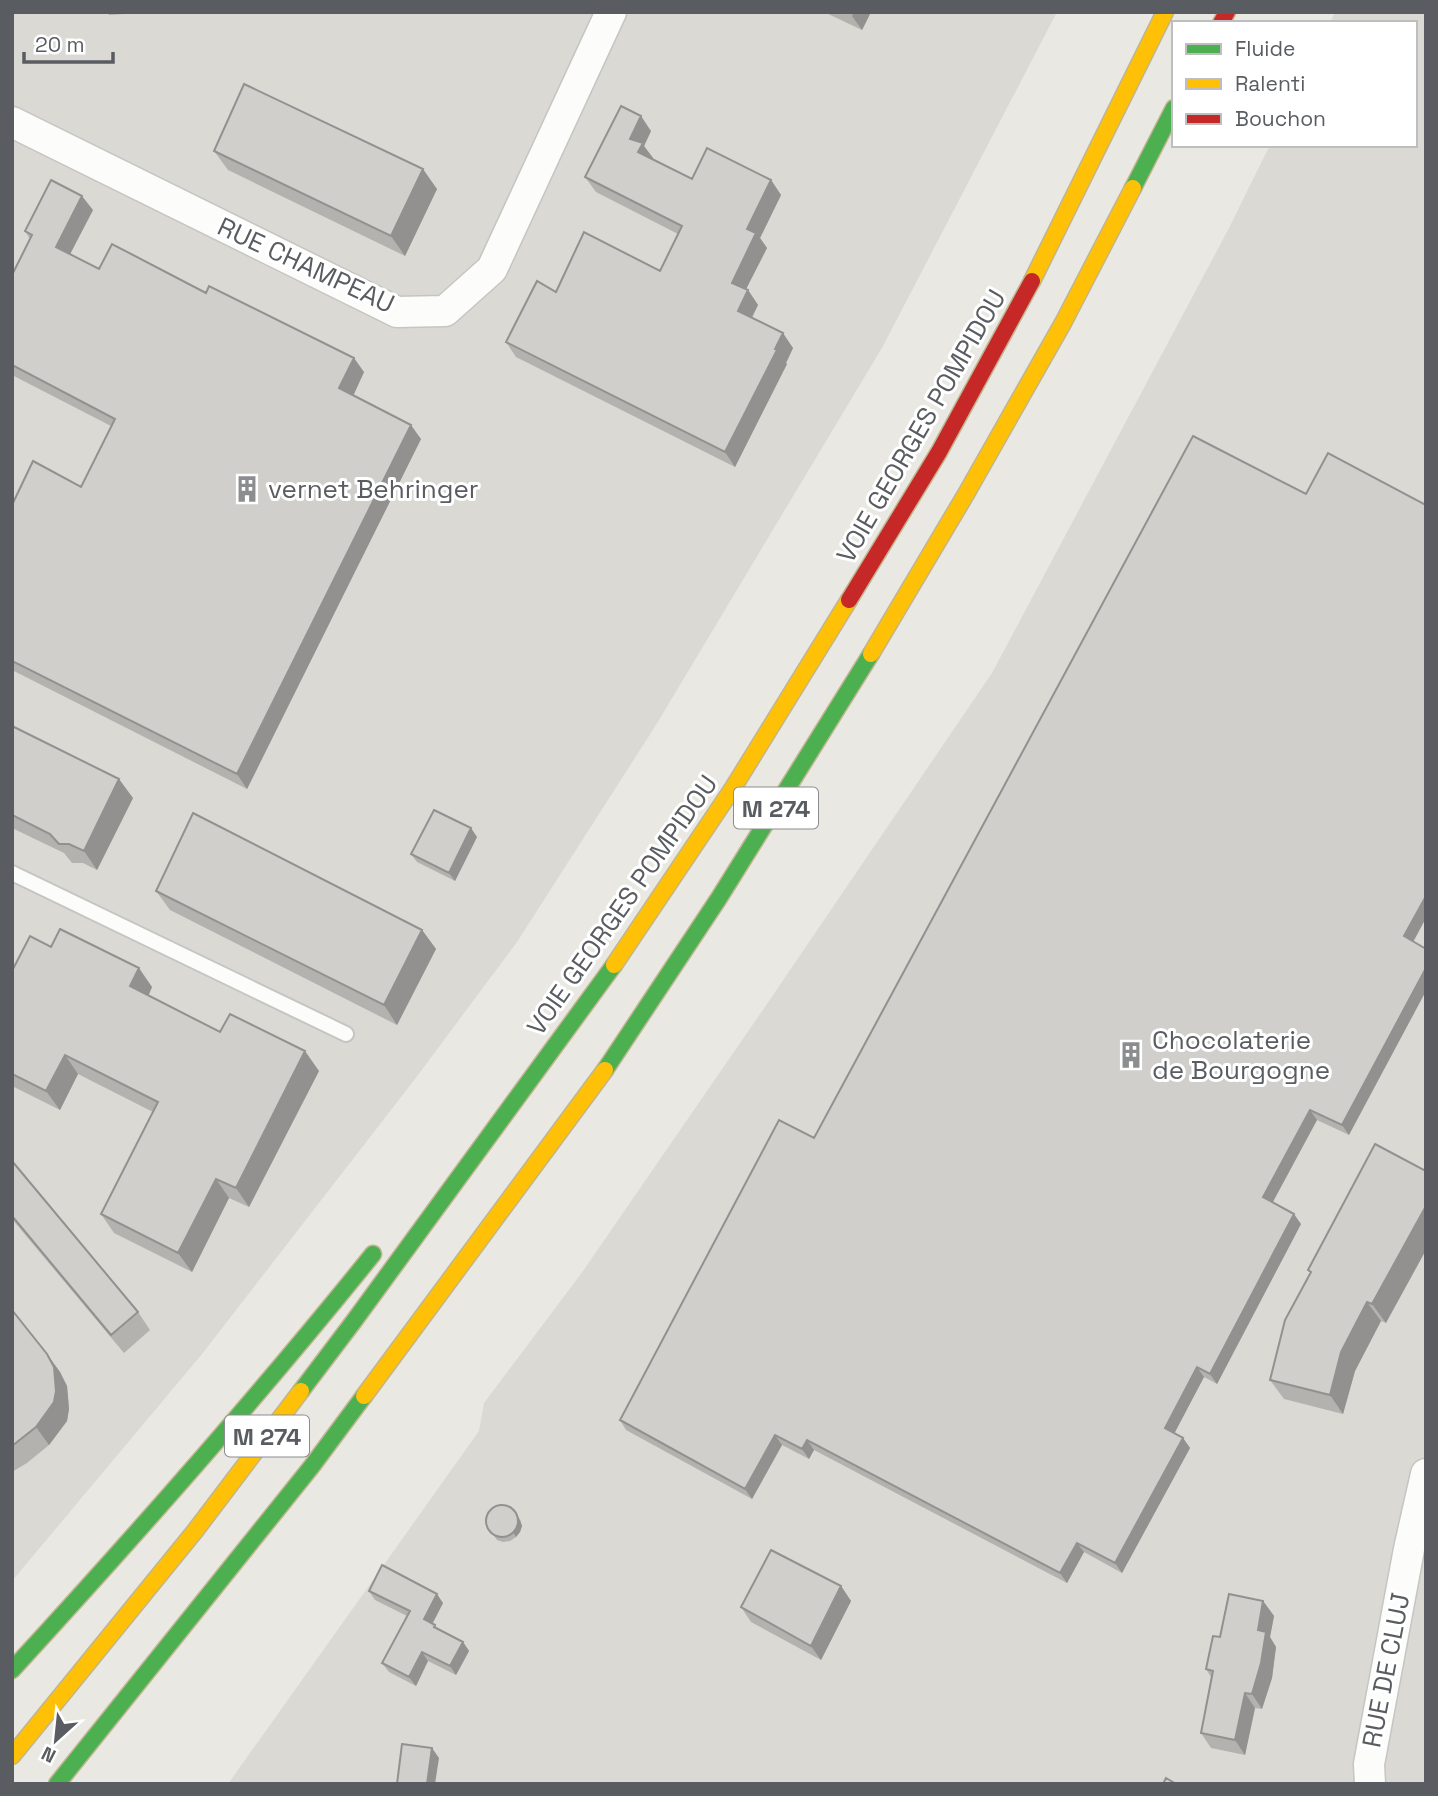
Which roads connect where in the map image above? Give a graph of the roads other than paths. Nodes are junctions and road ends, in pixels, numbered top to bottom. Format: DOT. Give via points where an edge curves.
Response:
graph roads {
  1 [pos="611,12"];
  2 [pos="1165,12"];
  3 [pos="1172,112"];
  4 [pos="12,122"];
  5 [pos="12,873"];
  6 [pos="346,1034"];
  7 [pos="510,1108"];
  8 [pos="449,1163"];
  9 [pos="383,1242"];
  10 [pos="312,1466"];
  11 [pos="1426,1474"];
  12 [pos="247,1572"];
  13 [pos="12,1670"];
  14 [pos="12,1756"];
  15 [pos="57,1784"];
  16 [pos="1370,1784"];
  1 -- 4 [label="street, RUE CHAMPEAU" via="492,269 445,311 397,312"];
  2 -- 7 [label="highway, VOIE GEORGES POMPIDOU / M 274" via="1041,264 939,452 733,788 626,948"];
  3 -- 10 [label="highway, M 274" via="1063,323 967,494 719,898 608,1066"];
  5 -- 6 [label="lane"];
  7 -- 8 [label="highway"];
  7 -- 14 [label="highway, VOIE GEORGES POMPIDOU / M 274" via="195,1531"];
  9 -- 13 [label="highway" via="231,1426"];
  10 -- 12 [label="highway"];
  10 -- 15 [label="highway, M 274"];
  11 -- 16 [label="street, RUE DE CLUJ" via="1369,1764"];
}
